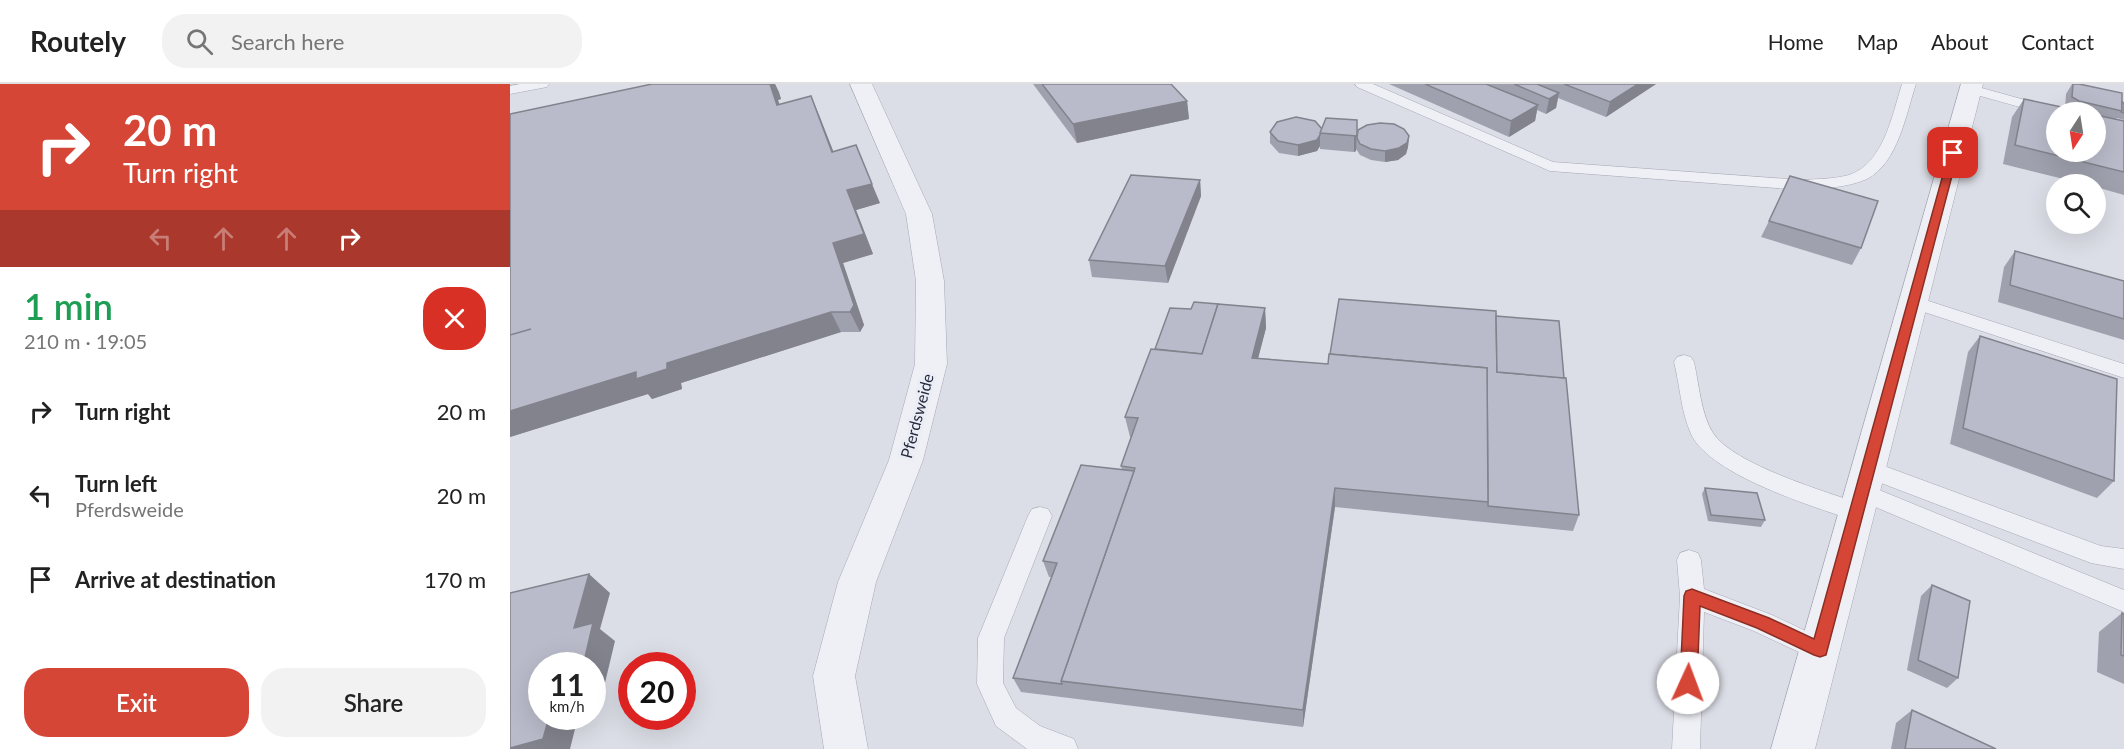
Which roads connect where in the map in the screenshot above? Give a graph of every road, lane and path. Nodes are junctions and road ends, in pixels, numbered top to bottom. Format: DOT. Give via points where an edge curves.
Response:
graph roads {
  1 [pos="542,84"];
  2 [pos="861,84"];
  3 [pos="1362,84"];
  4 [pos="1909,84"];
  5 [pos="1971,86"];
  6 [pos="510,90"];
  7 [pos="2046,110"];
  8 [pos="1913,302"];
  9 [pos="1684,362"];
  10 [pos="2124,371"];
  11 [pos="1862,491"];
  12 [pos="1040,516"];
  13 [pos="2124,559"];
  14 [pos="1689,560"];
  15 [pos="1692,596"];
  16 [pos="2124,602"];
  17 [pos="1820,650"];
  18 [pos="846,749"];
  19 [pos="1064,749"];
  20 [pos="1686,749"];
  21 [pos="1793,749"];
  1 -- 6 [label="lane"];
  2 -- 18 [label="street, Pferdsweide" via="919,214 930,281 931,364 906,460 857,582 834,676"];
  3 -- 4 [label="lane" via="1550,166 1802,185 1835,182 1877,165"];
  5 -- 7 [label="lane"];
  5 -- 8 [label="street"];
  8 -- 10 [label="lane"];
  8 -- 11 [label="street"];
  9 -- 11 [label="lane" via="1702,436 1736,465"];
  11 -- 13 [label="lane" via="2100,556"];
  11 -- 16 [label="lane"];
  11 -- 17 [label="street"];
  12 -- 19 [label="lane" via="991,638 990,684 1006,717 1031,737"];
  14 -- 15 [label="lane"];
  15 -- 17 [label="lane"];
  15 -- 20 [label="lane"];
  17 -- 21 [label="street"];
}
